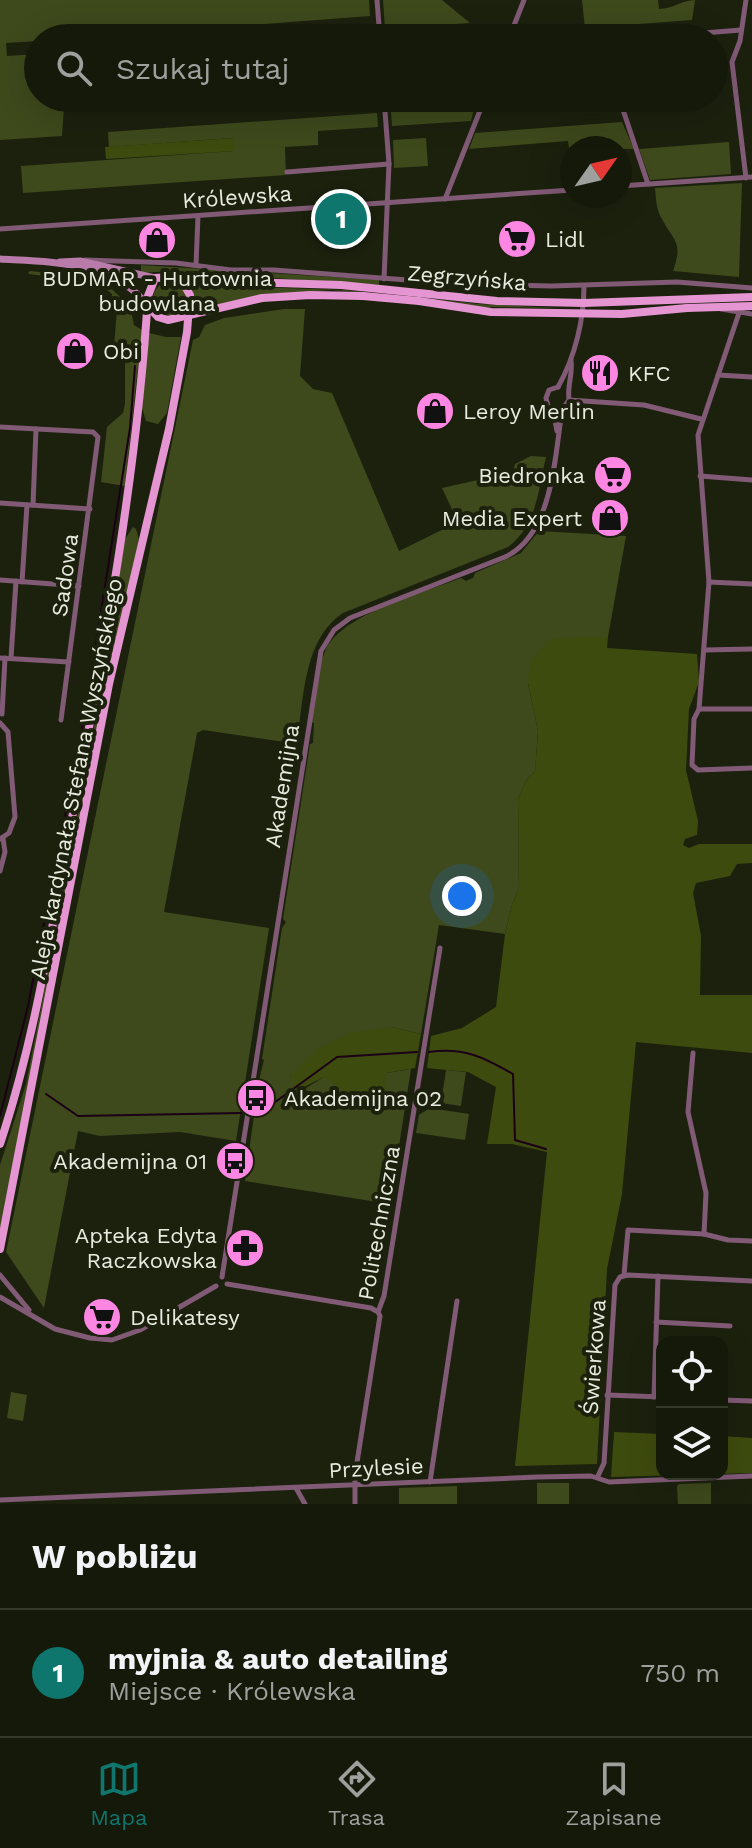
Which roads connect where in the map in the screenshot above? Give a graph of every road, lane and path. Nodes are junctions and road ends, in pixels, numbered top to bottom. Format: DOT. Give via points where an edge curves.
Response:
graph roads {
  1 [pos="377,0"];
  2 [pos="524,0"];
  3 [pos="746,0"];
  4 [pos="379,24"];
  5 [pos="515,24"];
  6 [pos="741,30"];
  7 [pos="728,31"];
  8 [pos="385,112"];
  9 [pos="479,112"];
  10 [pos="624,112"];
  11 [pos="389,164"];
  12 [pos="287,172"];
  13 [pos="749,177"];
  14 [pos="648,184"];
  15 [pos="632,185"];
  16 [pos="560,191"];
  17 [pos="445,199"];
  18 [pos="388,203"];
  19 [pos="198,216"];
  20 [pos="0,229"];
  21 [pos="0,259"];
  22 [pos="80,261"];
  23 [pos="58,263"];
  24 [pos="196,265"];
  25 [pos="179,277"];
  26 [pos="155,278"];
  27 [pos="384,279"];
  28 [pos="584,286"];
  29 [pos="752,288"];
  30 [pos="752,297"];
  31 [pos="584,303"];
  32 [pos="148,306"];
  33 [pos="752,306"];
  34 [pos="710,307"];
  35 [pos="739,313"];
  36 [pos="582,314"];
  37 [pos="752,314"];
  38 [pos="189,316"];
  39 [pos="571,359"];
  40 [pos="718,375"];
  41 [pos="752,377"];
  42 [pos="558,387"];
  43 [pos="566,391"];
  44 [pos="569,400"];
  45 [pos="553,410"];
  46 [pos="562,410"];
  47 [pos="701,419"];
  48 [pos="0,427"];
  49 [pos="36,429"];
  50 [pos="558,432"];
  51 [pos="700,476"];
  52 [pos="752,480"];
  53 [pos="0,503"];
  54 [pos="30,505"];
  55 [pos="90,509"];
  56 [pos="0,580"];
  57 [pos="19,581"];
  58 [pos="709,582"];
  59 [pos="752,584"];
  60 [pos="79,586"];
  61 [pos="752,649"];
  62 [pos="704,650"];
  63 [pos="5,658"];
  64 [pos="69,662"];
  65 [pos="699,709"];
  66 [pos="752,709"];
  67 [pos="2,714"];
  68 [pos="61,720"];
  69 [pos="0,723"];
  70 [pos="752,768"];
  71 [pos="1,839"];
  72 [pos="0,871"];
  73 [pos="440,948"];
  74 [pos="693,1053"];
  75 [pos="0,1144"];
  76 [pos="704,1234"];
  77 [pos="752,1241"];
  78 [pos="0,1249"];
  79 [pos="0,1275"];
  80 [pos="624,1275"];
  81 [pos="658,1276"];
  82 [pos="222,1277"];
  83 [pos="752,1281"];
  84 [pos="227,1284"];
  85 [pos="216,1286"];
  86 [pos="0,1297"];
  87 [pos="457,1301"];
  88 [pos="378,1312"];
  89 [pos="32,1314"];
  90 [pos="656,1322"];
  91 [pos="730,1326"];
  92 [pos="607,1395"];
  93 [pos="654,1397"];
  94 [pos="728,1400"];
  95 [pos="752,1401"];
  96 [pos="598,1476"];
  97 [pos="752,1476"];
  98 [pos="430,1482"];
  99 [pos="354,1485"];
  100 [pos="296,1488"];
  101 [pos="0,1500"];
  102 [pos="50,1501"];
  103 [pos="305,1504"];
  104 [pos="355,1504"];
  1 -- 4 [label="street"];
  2 -- 5 [label="street"];
  3 -- 6 [label="street"];
  6 -- 7 [label="street"];
  6 -- 13 [label="street" via="732,62"];
  8 -- 11 [label="street"];
  9 -- 17 [label="street"];
  10 -- 14 [label="street"];
  11 -- 12 [label="street"];
  11 -- 18 [label="street"];
  13 -- 14 [label="street"];
  14 -- 15 [label="street"];
  16 -- 17 [label="street, Królewska"];
  17 -- 18 [label="street, Królewska"];
  18 -- 19 [label="street, Królewska"];
  18 -- 27 [label="street"];
  19 -- 20 [label="street, Królewska"];
  19 -- 24 [label="street"];
  21 -- 23 [label="main road"];
  22 -- 23 [label="main road"];
  22 -- 24 [label="street"];
  22 -- 26 [label="main road"];
  23 -- 32 [label="main road" via="117,277"];
  24 -- 27 [label="street"];
  25 -- 26 [label="main road"];
  25 -- 31 [label="main road, Zegrzyńska"];
  25 -- 38 [label="main road" via="189,291"];
  26 -- 32 [label="main road"];
  27 -- 28 [label="street"];
  28 -- 29 [label="street" via="677,282"];
  28 -- 31 [label="street"];
  30 -- 31 [label="main road, Zegrzyńska"];
  31 -- 36 [label="street"];
  32 -- 38 [label="main road" via="163,319"];
  32 -- 75 [label="main road, Aleja kardynała Stefana Wyszyńskiego" via="132,461 100,671 41,981"];
  33 -- 34 [label="main road, Zegrzyńska"];
  34 -- 35 [label="street"];
  34 -- 36 [label="main road, Zegrzyńska"];
  35 -- 37 [label="street"];
  35 -- 40 [label="street"];
  36 -- 38 [label="main road, Zegrzyńska" via="491,312 310,295 262,298"];
  36 -- 39 [label="street"];
  38 -- 78 [label="main road, Aleja kardynała Stefana Wyszyńskiego" via="169,429 109,684"];
  39 -- 42 [label="street"];
  39 -- 43 [label="street"];
  40 -- 41 [label="street"];
  40 -- 47 [label="street"];
  42 -- 43 [label="street"];
  42 -- 45 [label="street" via="546,395"];
  43 -- 44 [label="street"];
  44 -- 46 [label="street"];
  44 -- 47 [label="street" via="644,405"];
  45 -- 46 [label="street"];
  45 -- 50 [label="street, Akademijna"];
  46 -- 50 [label="street, Akademijna"];
  47 -- 51 [label="street"];
  48 -- 49 [label="street"];
  49 -- 54 [label="street"];
  49 -- 55 [label="street, Sadowa" via="97,434"];
  50 -- 82 [label="street, Akademijna" via="544,506 522,547 350,618 331,633 321,651"];
  51 -- 52 [label="street"];
  51 -- 58 [label="street"];
  53 -- 54 [label="street"];
  54 -- 55 [label="street"];
  54 -- 57 [label="street"];
  55 -- 60 [label="street, Sadowa"];
  56 -- 57 [label="street"];
  57 -- 60 [label="street"];
  57 -- 63 [label="street"];
  58 -- 59 [label="street"];
  58 -- 62 [label="street"];
  60 -- 64 [label="street, Sadowa"];
  61 -- 62 [label="street"];
  62 -- 65 [label="street"];
  63 -- 64 [label="street"];
  63 -- 67 [label="street"];
  64 -- 68 [label="street, Sadowa"];
  65 -- 66 [label="street"];
  65 -- 70 [label="street" via="692,765 698,770"];
  69 -- 71 [label="street" via="8,732 15,812 12,829"];
  71 -- 72 [label="street" via="5,852"];
  73 -- 88 [label="street, Politechniczna"];
  74 -- 76 [label="street" via="688,1112 706,1193"];
  76 -- 77 [label="street"];
  76 -- 80 [label="street" via="628,1230"];
  79 -- 89 [label="street"];
  80 -- 81 [label="street, Świerkowa"];
  80 -- 92 [label="street, Świerkowa" via="615,1285"];
  81 -- 83 [label="street, Świerkowa"];
  81 -- 90 [label="street"];
  82 -- 84 [label="street"];
  82 -- 85 [label="street" via="215,1280"];
  84 -- 85 [label="street" via="222,1289"];
  84 -- 88 [label="street"];
  85 -- 89 [label="street" via="140,1330 112,1340 63,1332"];
  86 -- 89 [label="street"];
  87 -- 98 [label="street"];
  88 -- 99 [label="street, Politechniczna"];
  90 -- 91 [label="street"];
  90 -- 93 [label="street"];
  92 -- 93 [label="street"];
  92 -- 96 [label="street, Świerkowa" via="604,1463"];
  94 -- 95 [label="street"];
  96 -- 97 [label="street, Przylesie" via="609,1482"];
  96 -- 98 [label="street, Przylesie"];
  98 -- 99 [label="street, Przylesie"];
  99 -- 100 [label="street, Przylesie"];
  99 -- 104 [label="street, Politechniczna"];
  100 -- 102 [label="street, Przylesie"];
  100 -- 103 [label="street"];
  101 -- 102 [label="street, Przylesie"];
}
